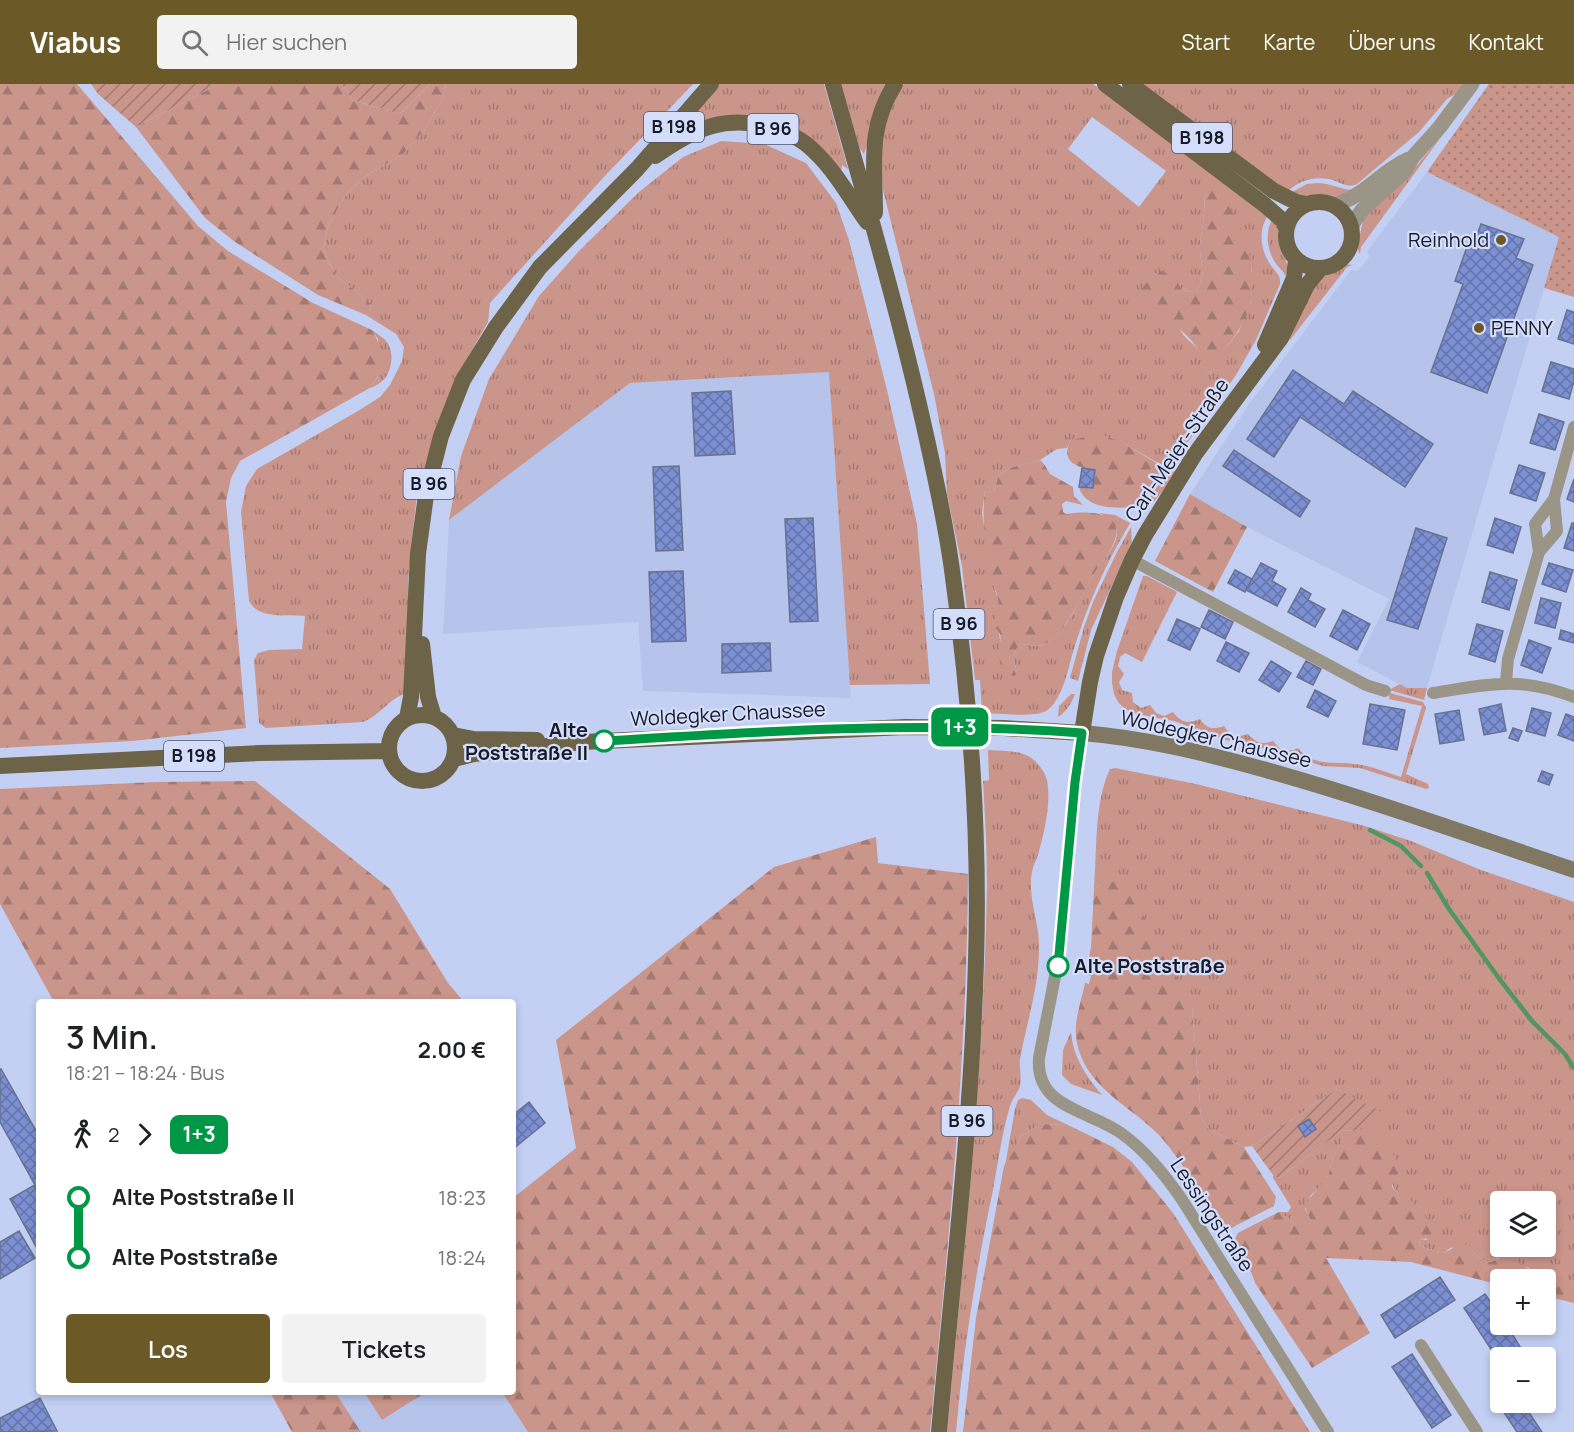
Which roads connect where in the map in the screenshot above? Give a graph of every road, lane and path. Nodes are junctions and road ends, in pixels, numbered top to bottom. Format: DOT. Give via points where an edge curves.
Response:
graph roads {
  1 [pos="711,84"];
  2 [pos="832,84"];
  3 [pos="895,84"];
  4 [pos="1105,84"];
  5 [pos="1130,84"];
  6 [pos="1472,84"];
  7 [pos="1412,158"];
  8 [pos="638,169"];
  9 [pos="1307,204"];
  10 [pos="1334,205"];
  11 [pos="1351,226"];
  12 [pos="1286,228"];
  13 [pos="875,232"];
  14 [pos="1296,259"];
  15 [pos="1320,268"];
  16 [pos="1260,364"];
  17 [pos="1574,427"];
  18 [pos="1554,499"];
  19 [pos="1539,552"];
  20 [pos="1132,560"];
  21 [pos="417,594"];
  22 [pos="1506,682"];
  23 [pos="1385,691"];
  24 [pos="1433,693"];
  25 [pos="1574,697"];
  26 [pos="434,717"];
  27 [pos="407,718"];
  28 [pos="1082,733"];
  29 [pos="453,735"];
  30 [pos="583,742"];
  31 [pos="389,751"];
  32 [pos="454,759"];
  33 [pos="0,766"];
  34 [pos="1574,870"];
  35 [pos="1421,1345"];
  36 [pos="939,1432"];
  37 [pos="1328,1432"];
  38 [pos="1477,1432"];
  1 -- 8 [label="main road, B 198"];
  2 -- 13 [label="main road, B 96"];
  3 -- 13 [label="main road, B 96" via="883,105 874,138"];
  4 -- 12 [label="main road" via="1265,205"];
  5 -- 9 [label="main road, B 198" via="1274,191"];
  6 -- 7 [label="street"];
  7 -- 10 [label="street" via="1399,163 1354,198"];
  7 -- 11 [label="street" via="1405,171 1362,210"];
  8 -- 13 [label="main road, B 96" via="690,134 713,126 736,123 778,130 813,149"];
  8 -- 21 [label="main road, B 96" via="540,267 463,380 441,436 426,495"];
  9 -- 10 [label="main road, B 198"];
  9 -- 12 [label="main road" via="1293,214"];
  10 -- 11 [label="main road"];
  11 -- 15 [label="main road" via="1352,240 1346,254 1335,264"];
  12 -- 14 [label="main road" via="1286,242"];
  13 -- 36 [label="main road, B 96" via="910,363 952,567 973,780 976,963 965,1149"];
  14 -- 15 [label="main road"];
  14 -- 16 [label="main road, Carl-Meier-Straße" via="1294,278"];
  15 -- 16 [label="main road, Carl-Meier-Straße" via="1307,285 1281,338"];
  16 -- 20 [label="main road, Carl-Meier-Straße" via="1177,482"];
  17 -- 18 [label="street"];
  18 -- 19 [label="street" via="1535,524"];
  18 -- 19 [label="street" via="1557,531"];
  19 -- 22 [label="street" via="1508,659"];
  20 -- 23 [label="street" via="1366,685"];
  20 -- 28 [label="main road, Carl-Meier-Straße" via="1096,656"];
  21 -- 26 [label="main road, B 96" via="428,697"];
  21 -- 27 [label="main road"];
  22 -- 24 [label="street"];
  22 -- 25 [label="street" via="1540,686"];
  26 -- 27 [label="main road"];
  26 -- 29 [label="main road"];
  27 -- 31 [label="main road" via="395,729"];
  28 -- 30 [label="main road, Woldegker Chaussee" via="905,727"];
  28 -- 34 [label="main road, Woldegker Chaussee" via="1220,757 1359,797"];
  28 -- 37 [label="street, Lessingstraße" via="1058,966 1039,1058 1041,1083 1057,1100 1119,1131 1158,1167 1181,1197"];
  29 -- 30 [label="main road, Woldegker Chaussee"];
  29 -- 32 [label="main road"];
  30 -- 32 [label="main road, Woldegker Chaussee"];
  31 -- 32 [label="main road" via="403,776 423,782 444,774"];
  31 -- 33 [label="main road, B 198" via="259,753"];
  35 -- 38 [label="street"];
}
